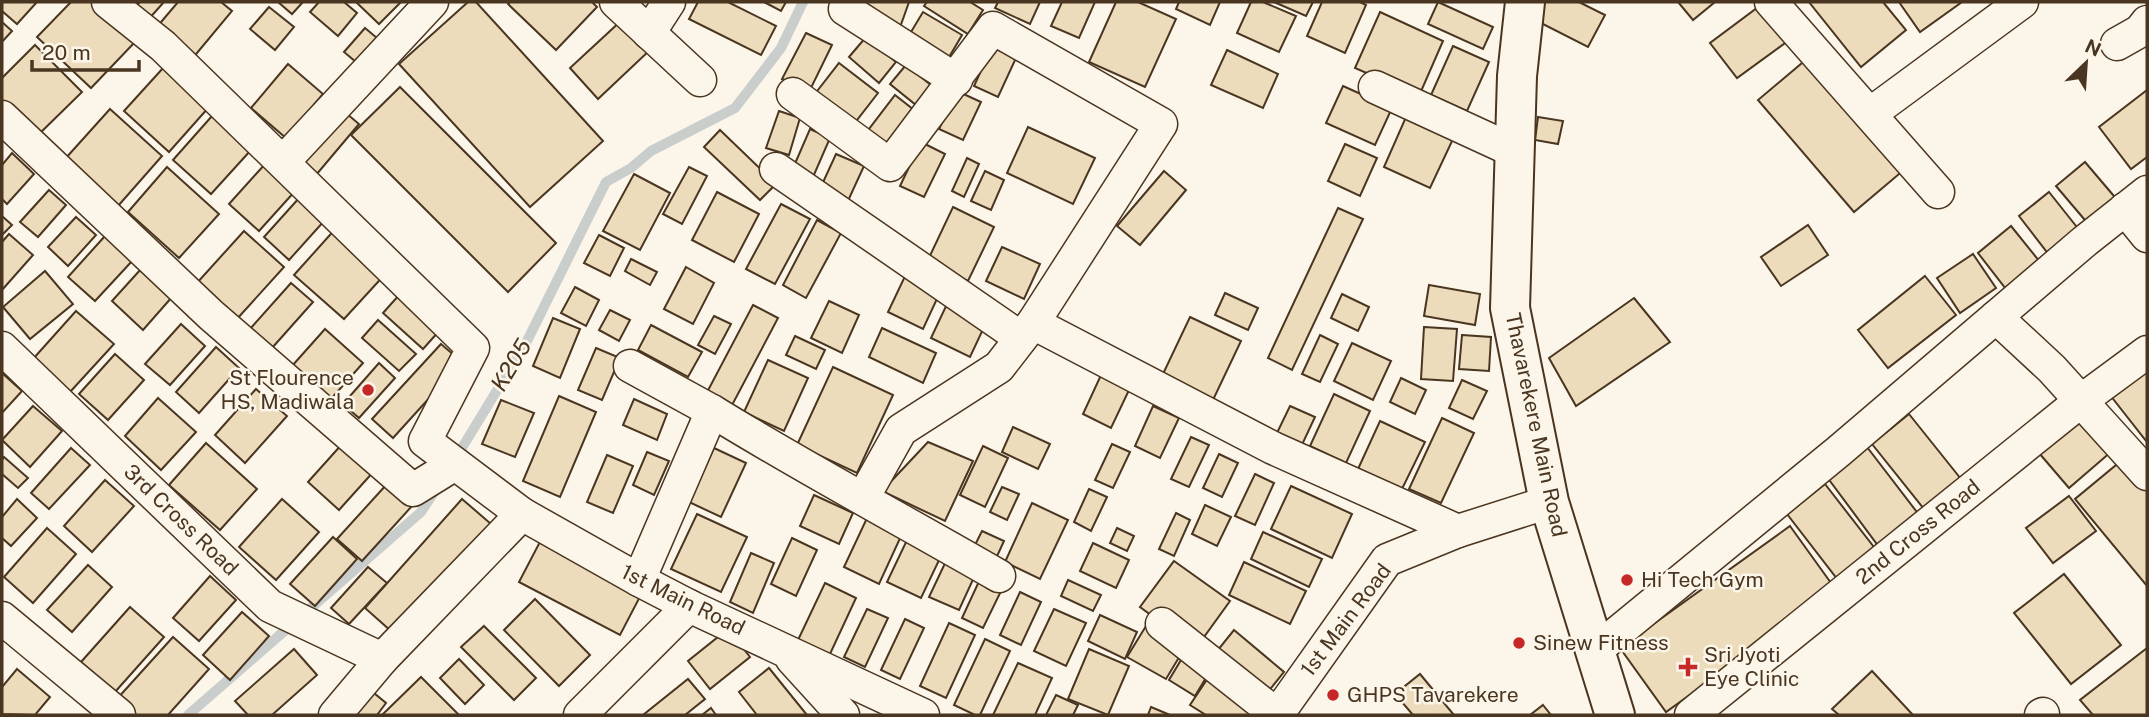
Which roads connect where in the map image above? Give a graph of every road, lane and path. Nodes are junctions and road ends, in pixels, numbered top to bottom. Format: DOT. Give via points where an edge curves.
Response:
graph roads {
  1 [pos="108,2"];
  2 [pos="432,2"];
  3 [pos="616,2"];
  4 [pos="669,2"];
  5 [pos="1525,2"];
  6 [pos="1771,2"];
  7 [pos="2022,2"];
  8 [pos="845,9"];
  9 [pos="2147,22"];
  10 [pos="649,33"];
  11 [pos="2117,44"];
  12 [pos="700,80"];
  13 [pos="956,80"];
  14 [pos="1375,87"];
  15 [pos="793,94"];
  16 [pos="1870,114"];
  17 [pos="2,117"];
  18 [pos="1514,150"];
  19 [pos="283,162"];
  20 [pos="776,169"];
  21 [pos="1938,192"];
  22 [pos="2136,201"];
  23 [pos="2147,236"];
  24 [pos="1996,317"];
  25 [pos="1027,331"];
  26 [pos="2,348"];
  27 [pos="2147,352"];
  28 [pos="630,366"];
  29 [pos="2082,400"];
  30 [pos="712,411"];
  31 [pos="455,464"];
  32 [pos="2147,474"];
  33 [pos="863,498"];
  34 [pos="1549,502"];
  35 [pos="522,514"];
  36 [pos="1458,531"];
  37 [pos="999,576"];
  38 [pos="639,580"];
  39 [pos="689,606"];
  40 [pos="1162,624"];
  41 [pos="6,630"];
  42 [pos="782,648"];
  43 [pos="1595,651"];
  44 [pos="382,659"];
  45 [pos="596,709"];
  46 [pos="119,715"];
  47 [pos="335,715"];
  48 [pos="843,715"];
  49 [pos="923,715"];
  50 [pos="1277,715"];
  51 [pos="1615,715"];
  52 [pos="1691,715"];
  1 -- 19 [label="street" via="163,46"];
  2 -- 19 [label="street"];
  3 -- 10 [label="street"];
  4 -- 10 [label="street"];
  5 -- 18 [label="main road, Thavarekere Main Road"];
  6 -- 16 [label="street"];
  7 -- 16 [label="street"];
  8 -- 13 [label="street"];
  9 -- 11 [label="street"];
  10 -- 12 [label="street"];
  13 -- 15 [label="street" via="890,165"];
  13 -- 25 [label="street" via="993,28 1161,124"];
  14 -- 18 [label="street"];
  16 -- 21 [label="street"];
  17 -- 31 [label="street" via="211,315 413,490"];
  18 -- 34 [label="main road, Thavarekere Main Road" via="1510,308"];
  19 -- 31 [label="street, 1st Main Road" via="474,348 425,441"];
  20 -- 25 [label="street"];
  22 -- 23 [label="street"];
  22 -- 24 [label="street"];
  24 -- 29 [label="street"];
  24 -- 43 [label="street"];
  25 -- 33 [label="street" via="999,367 901,430"];
  25 -- 36 [label="street"];
  26 -- 44 [label="street, 3rd Cross Road" via="270,606"];
  27 -- 29 [label="street, 2nd Cross Road"];
  28 -- 30 [label="street"];
  29 -- 32 [label="street"];
  29 -- 52 [label="street, 2nd Cross Road"];
  30 -- 33 [label="street"];
  30 -- 38 [label="street"];
  31 -- 35 [label="street, 1st Main Road"];
  33 -- 37 [label="street"];
  34 -- 36 [label="street, 1st Main Road"];
  34 -- 43 [label="main road, Thavarekere Main Road"];
  35 -- 38 [label="street, 1st Main Road"];
  35 -- 44 [label="street"];
  36 -- 50 [label="street, 1st Main Road" via="1387,560"];
  38 -- 39 [label="street, 1st Main Road"];
  39 -- 42 [label="street, 1st Main Road"];
  39 -- 45 [label="street"];
  40 -- 50 [label="street"];
  41 -- 46 [label="street"];
  42 -- 48 [label="street"];
  42 -- 49 [label="street, 1st Main Road"];
  43 -- 51 [label="main road, Thavarekere Main Road"];
  44 -- 47 [label="street"];
}
